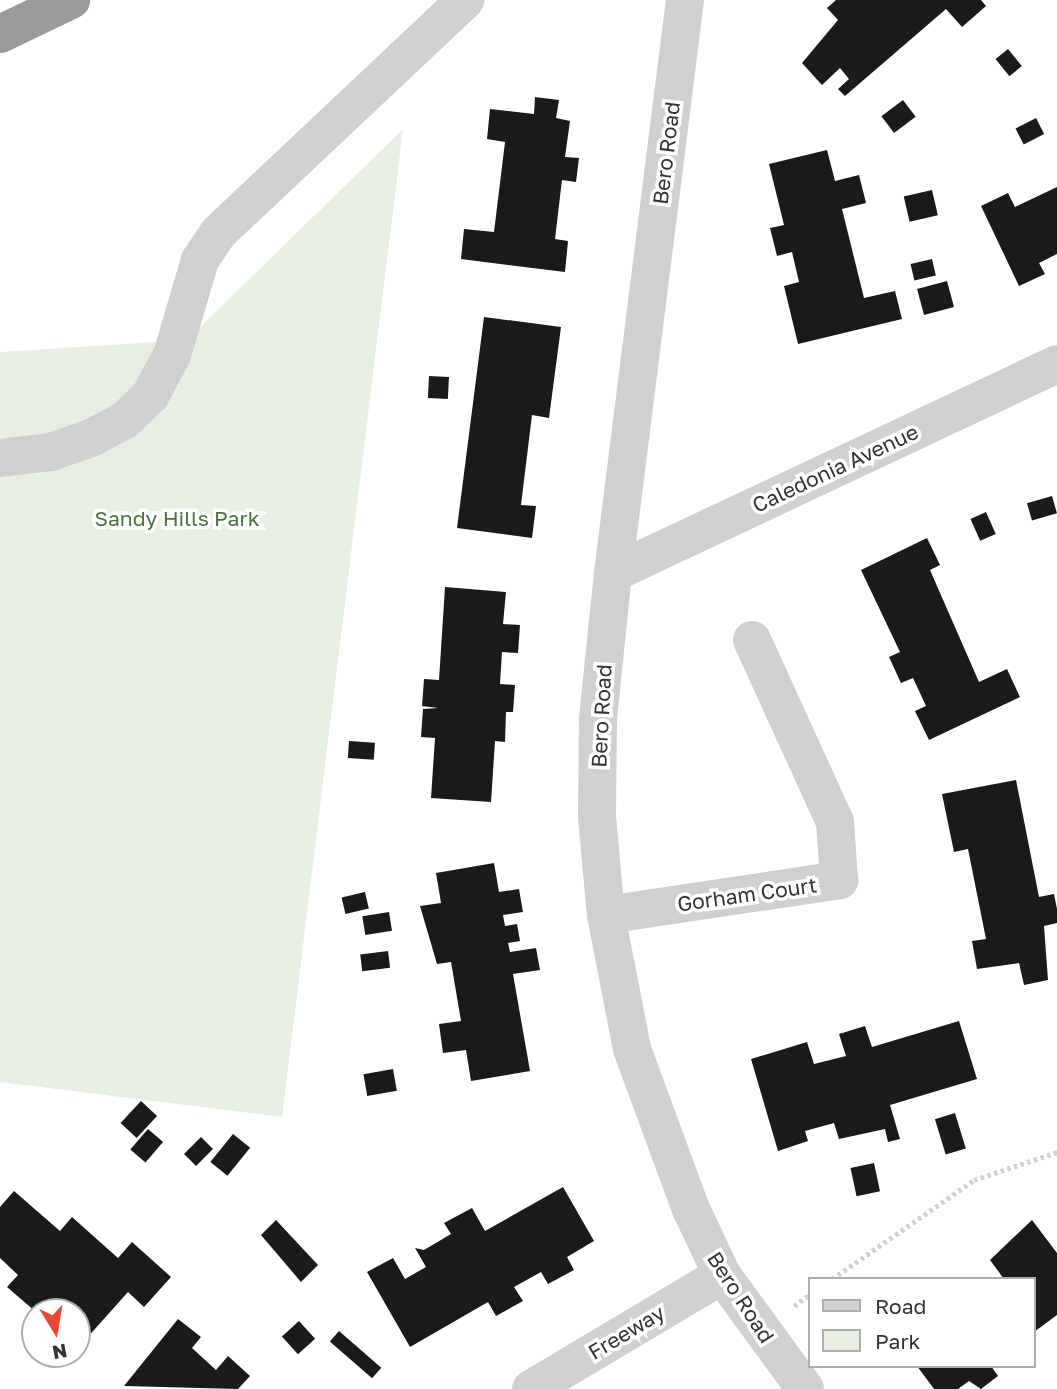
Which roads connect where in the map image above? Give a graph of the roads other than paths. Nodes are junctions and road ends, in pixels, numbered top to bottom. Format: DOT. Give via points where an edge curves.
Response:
graph roads {
  1 [pos="71,0"];
  2 [pos="466,0"];
  3 [pos="685,0"];
  4 [pos="0,34"];
  5 [pos="1057,364"];
  6 [pos="0,457"];
  7 [pos="613,573"];
  8 [pos="752,640"];
  9 [pos="606,915"];
  10 [pos="722,1275"];
  11 [pos="531,1389"];
  12 [pos="805,1389"];
  1 -- 4 [label="highway"];
  2 -- 6 [label="street" via="218,233 200,260 172,355 150,396 125,420 91,438 51,452"];
  3 -- 7 [label="street, Bero Road"];
  5 -- 7 [label="street, Caledonia Avenue"];
  7 -- 9 [label="street, Bero Road" via="597,719"];
  8 -- 9 [label="street, Gorham Court" via="835,822 839,880"];
  9 -- 10 [label="street, Bero Road" via="632,1048 691,1209"];
  10 -- 11 [label="street, Freeway"];
  10 -- 12 [label="street, Bero Road"];
}
